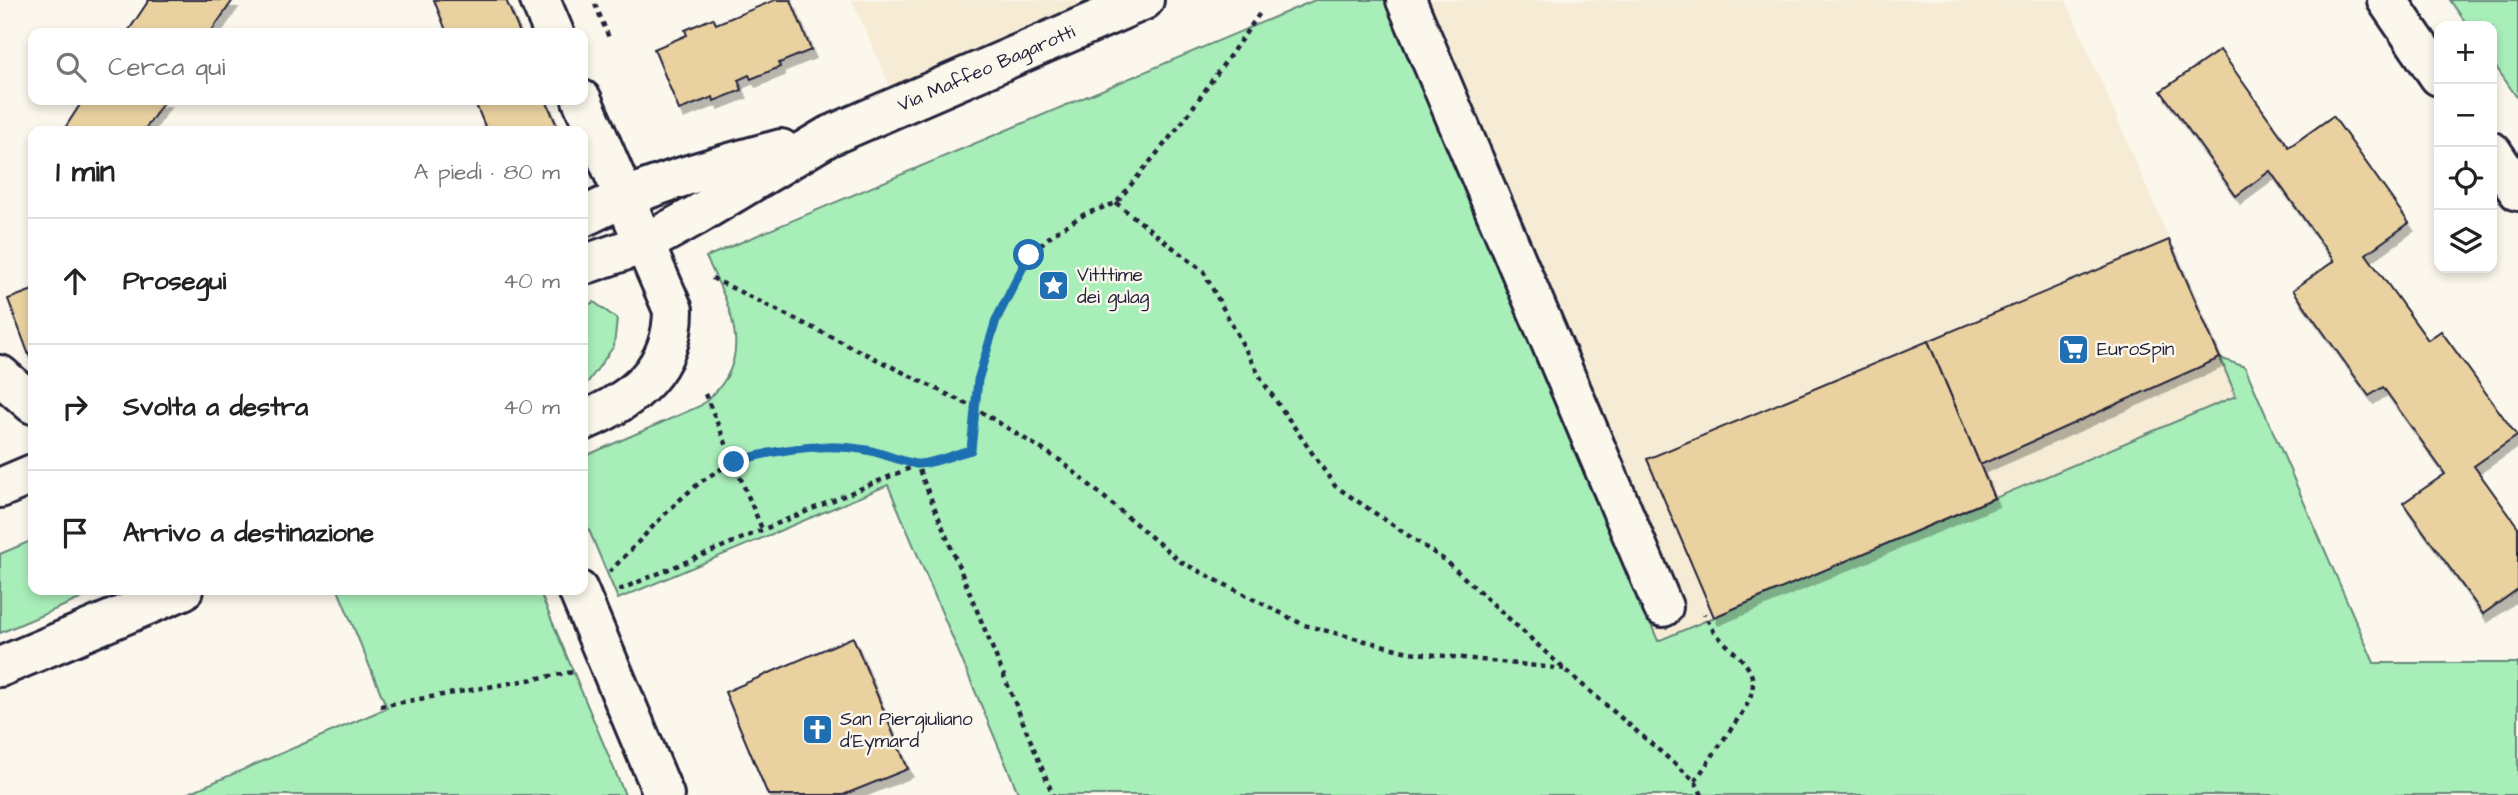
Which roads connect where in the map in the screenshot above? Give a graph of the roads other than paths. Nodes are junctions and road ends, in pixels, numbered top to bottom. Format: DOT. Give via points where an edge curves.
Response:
graph roads {
  1 [pos="540,0"];
  2 [pos="1144,0"];
  3 [pos="1406,0"];
  4 [pos="2387,0"];
  5 [pos="552,28"];
  6 [pos="2434,69"];
  7 [pos="584,105"];
  8 [pos="827,137"];
  9 [pos="2497,160"];
  10 [pos="2518,191"];
  11 [pos="622,197"];
  12 [pos="588,214"];
  13 [pos="644,244"];
  14 [pos="588,263"];
  15 [pos="0,375"];
  16 [pos="28,400"];
  17 [pos="588,419"];
  18 [pos="28,476"];
  19 [pos="0,488"];
  20 [pos="597,586"];
  21 [pos="171,595"];
  22 [pos="1662,607"];
  23 [pos="0,667"];
  24 [pos="664,795"];
  1 -- 5 [label="street"];
  2 -- 8 [label="street, Via Maffeo Bagarotti"];
  3 -- 22 [label="street"];
  4 -- 6 [label="street"];
  7 -- 11 [label="street"];
  8 -- 11 [label="street, Via Maffeo Bagarotti"];
  8 -- 13 [label="street, Via Maffeo Bagarotti"];
  9 -- 10 [label="street"];
  11 -- 12 [label="street, Via Maffeo Bagarotti"];
  11 -- 13 [label="street"];
  13 -- 14 [label="street, Via Maffeo Bagarotti"];
  13 -- 17 [label="street" via="673,310 664,353 648,381 615,406"];
  15 -- 16 [label="street"];
  18 -- 19 [label="street"];
  20 -- 24 [label="street"];
  21 -- 23 [label="street"];
}
